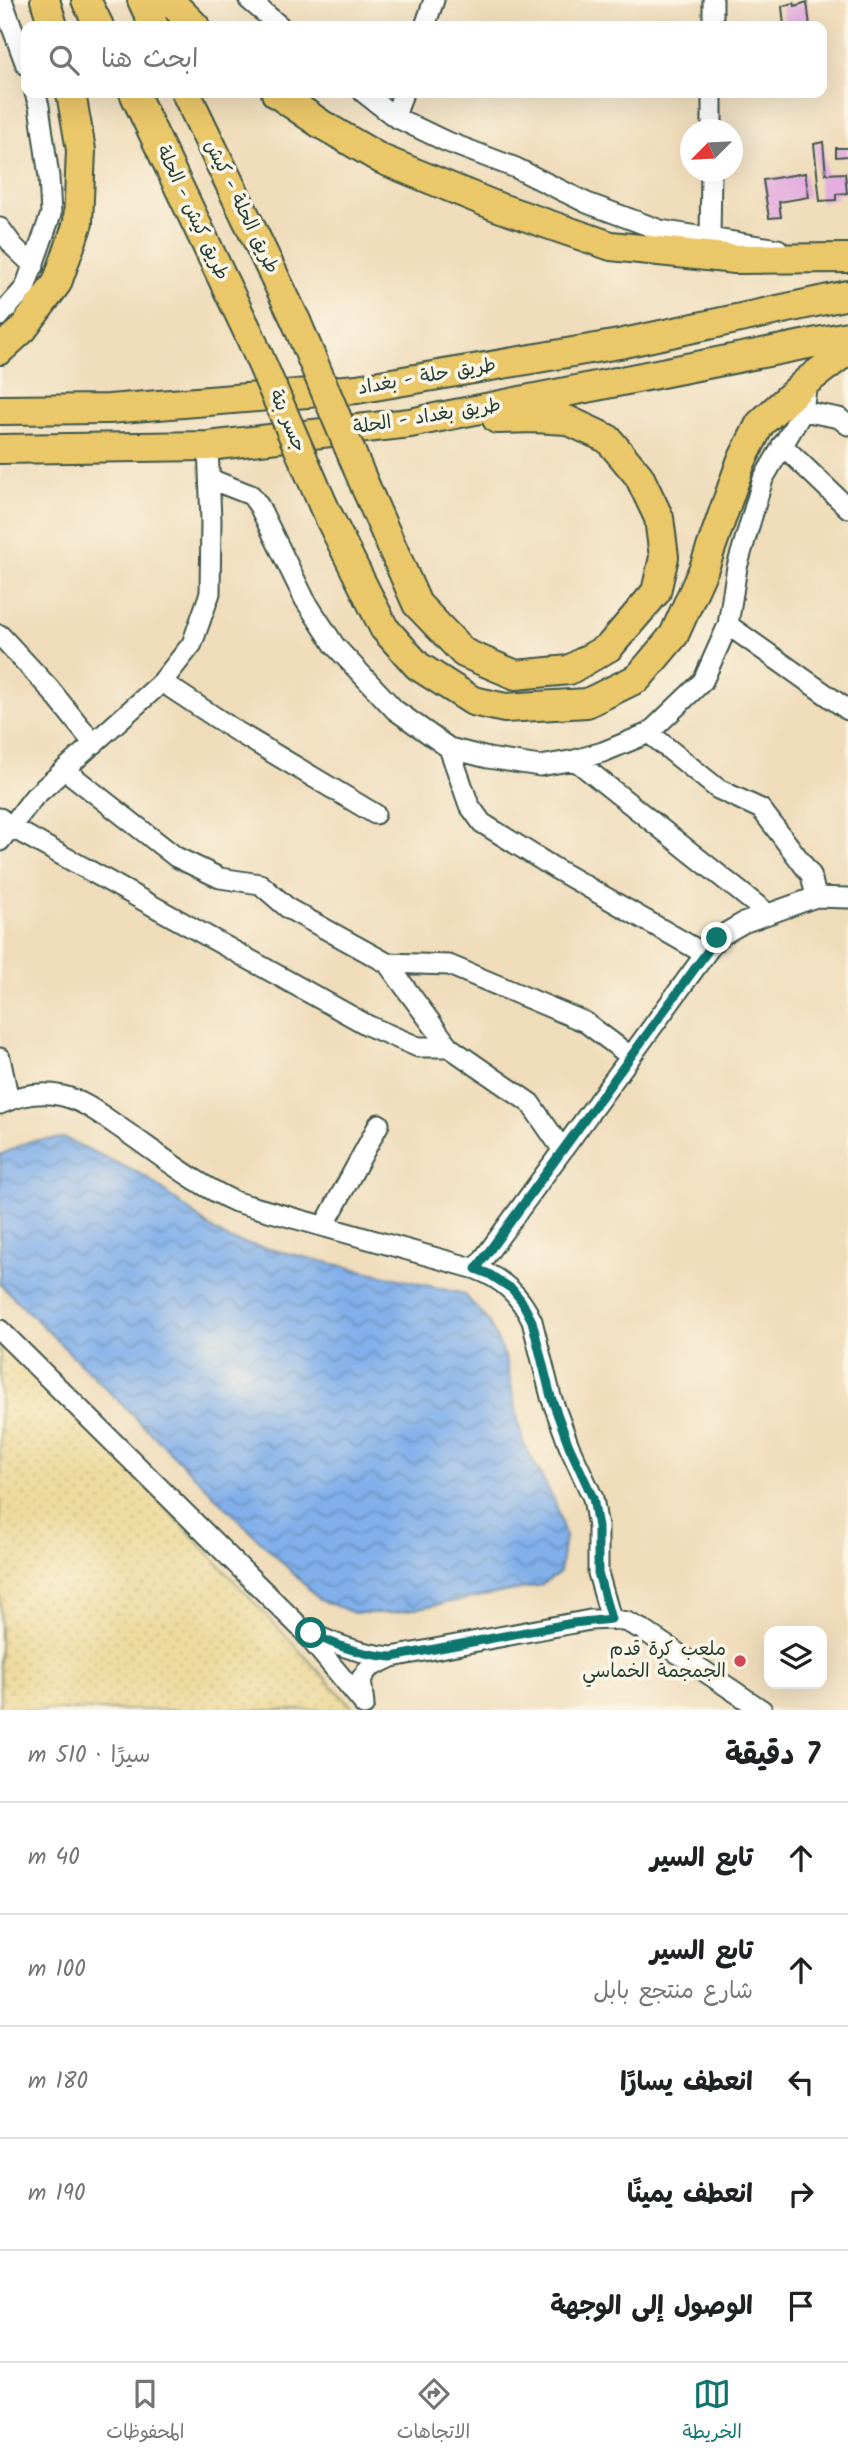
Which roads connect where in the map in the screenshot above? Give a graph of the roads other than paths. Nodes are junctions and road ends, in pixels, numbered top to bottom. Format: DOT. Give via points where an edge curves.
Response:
graph roads {
  1 [pos="2,0"];
  2 [pos="45,0"];
  3 [pos="86,0"];
  4 [pos="142,0"];
  5 [pos="169,0"];
  6 [pos="249,0"];
  7 [pos="434,0"];
  8 [pos="713,0"];
  9 [pos="51,21"];
  10 [pos="96,21"];
  11 [pos="152,21"];
  12 [pos="190,21"];
  13 [pos="274,21"];
  14 [pos="427,21"];
  15 [pos="713,21"];
  16 [pos="21,51"];
  17 [pos="37,98"];
  18 [pos="72,98"];
  19 [pos="136,98"];
  20 [pos="188,98"];
  21 [pos="283,98"];
  22 [pos="370,98"];
  23 [pos="401,98"];
  24 [pos="712,98"];
  25 [pos="395,117"];
  26 [pos="712,119"];
  27 [pos="711,182"];
  28 [pos="0,228"];
  29 [pos="710,238"];
  30 [pos="842,258"];
  31 [pos="34,266"];
  32 [pos="848,295"];
  33 [pos="0,316"];
  34 [pos="249,334"];
  35 [pos="848,336"];
  36 [pos="0,350"];
  37 [pos="848,350"];
  38 [pos="807,381"];
  39 [pos="0,410"];
  40 [pos="803,411"];
  41 [pos="410,423"];
  42 [pos="848,425"];
  43 [pos="782,445"];
  44 [pos="208,446"];
  45 [pos="0,449"];
  46 [pos="210,479"];
  47 [pos="848,508"];
  48 [pos="729,625"];
  49 [pos="0,635"];
  50 [pos="162,682"];
  51 [pos="848,710"];
  52 [pos="649,733"];
  53 [pos="94,744"];
  54 [pos="449,747"];
  55 [pos="575,760"];
  56 [pos="65,770"];
  57 [pos="375,814"];
  58 [pos="4,829"];
  59 [pos="816,897"];
  60 [pos="848,898"];
  61 [pos="768,914"];
  62 [pos="705,954"];
  63 [pos="387,963"];
  64 [pos="449,1047"];
  65 [pos="630,1056"];
  66 [pos="0,1058"];
  67 [pos="4,1102"];
  68 [pos="379,1124"];
  69 [pos="562,1149"];
  70 [pos="324,1226"];
  71 [pos="476,1269"];
  72 [pos="0,1330"];
  73 [pos="611,1619"];
  74 [pos="300,1627"];
  75 [pos="392,1657"];
  76 [pos="366,1707"];
  77 [pos="762,1710"];
  1 -- 16 [label="street"];
  2 -- 9 [label="highway"];
  3 -- 10 [label="highway"];
  4 -- 11 [label="highway"];
  5 -- 12 [label="highway"];
  6 -- 13 [label="street"];
  7 -- 14 [label="street"];
  8 -- 15 [label="street"];
  17 -- 31 [label="street" via="51,214"];
  18 -- 36 [label="highway" via="81,150 78,223 57,283 23,329"];
  19 -- 34 [label="highway, طريق كيش - الحلة"];
  20 -- 41 [label="highway, طريق الحلة - كيش, bridge" via="296,321 417,604 464,653 516,675 569,670 609,647 656,592 664,558 659,518 639,477 608,439 567,420"];
  21 -- 30 [label="highway" via="381,159 498,207 611,246 735,259"];
  22 -- 25 [label="street"];
  23 -- 25 [label="street"];
  24 -- 26 [label="street"];
  25 -- 29 [label="street" via="516,167 587,203 660,230"];
  27 -- 29 [label="street"];
  28 -- 31 [label="street"];
  29 -- 30 [label="street"];
  31 -- 33 [label="street" via="25,288"];
  32 -- 39 [label="highway, طريق حلة - بغداد" via="619,344 357,389 109,408"];
  34 -- 38 [label="highway, جسر بتة, bridge" via="324,507 384,628 418,666 473,701 505,708 587,703 638,678 674,635 760,424"];
  35 -- 41 [label="highway, طريق بغداد - الحلة"];
  37 -- 38 [label="highway, جسر بتة"];
  38 -- 40 [label="street"];
  40 -- 42 [label="street" via="839,418"];
  40 -- 43 [label="street"];
  41 -- 44 [label="highway, طريق بغداد - الحلة"];
  43 -- 47 [label="street"];
  43 -- 48 [label="street" via="763,479 737,567"];
  44 -- 45 [label="highway, طريق بغداد - الحلة"];
  44 -- 46 [label="street"];
  46 -- 50 [label="street" via="210,593 192,644"];
  46 -- 54 [label="street" via="251,495 305,600 335,646 395,710"];
  48 -- 51 [label="street"];
  48 -- 52 [label="street" via="703,681"];
  49 -- 53 [label="street"];
  50 -- 53 [label="street"];
  50 -- 57 [label="street"];
  52 -- 55 [label="street"];
  52 -- 59 [label="street" via="718,789 761,809 811,874"];
  53 -- 56 [label="street"];
  54 -- 55 [label="street" via="540,766"];
  54 -- 62 [label="street" via="469,805 482,823"];
  55 -- 61 [label="street"];
  56 -- 58 [label="street"];
  56 -- 63 [label="street" via="176,857 220,878 260,884 289,909"];
  58 -- 64 [label="street" via="369,1026 418,1047"];
  59 -- 60 [label="street"];
  59 -- 61 [label="street"];
  61 -- 62 [label="street" via="717,938"];
  62 -- 65 [label="street"];
  63 -- 64 [label="street"];
  63 -- 65 [label="street" via="449,965 585,1022"];
  64 -- 69 [label="street" via="530,1103"];
  65 -- 69 [label="street"];
  66 -- 67 [label="street"];
  67 -- 70 [label="street" via="35,1094 75,1100 223,1197"];
  68 -- 70 [label="street"];
  69 -- 71 [label="street"];
  70 -- 71 [label="street"];
  71 -- 73 [label="street" via="512,1289 532,1321 551,1397 593,1498 598,1573"];
  72 -- 74 [label="street"];
  73 -- 75 [label="street"];
  73 -- 77 [label="street" via="643,1630"];
  74 -- 75 [label="street" via="341,1646"];
  74 -- 76 [label="street"];
  75 -- 76 [label="street" via="369,1668 361,1679"];
}
